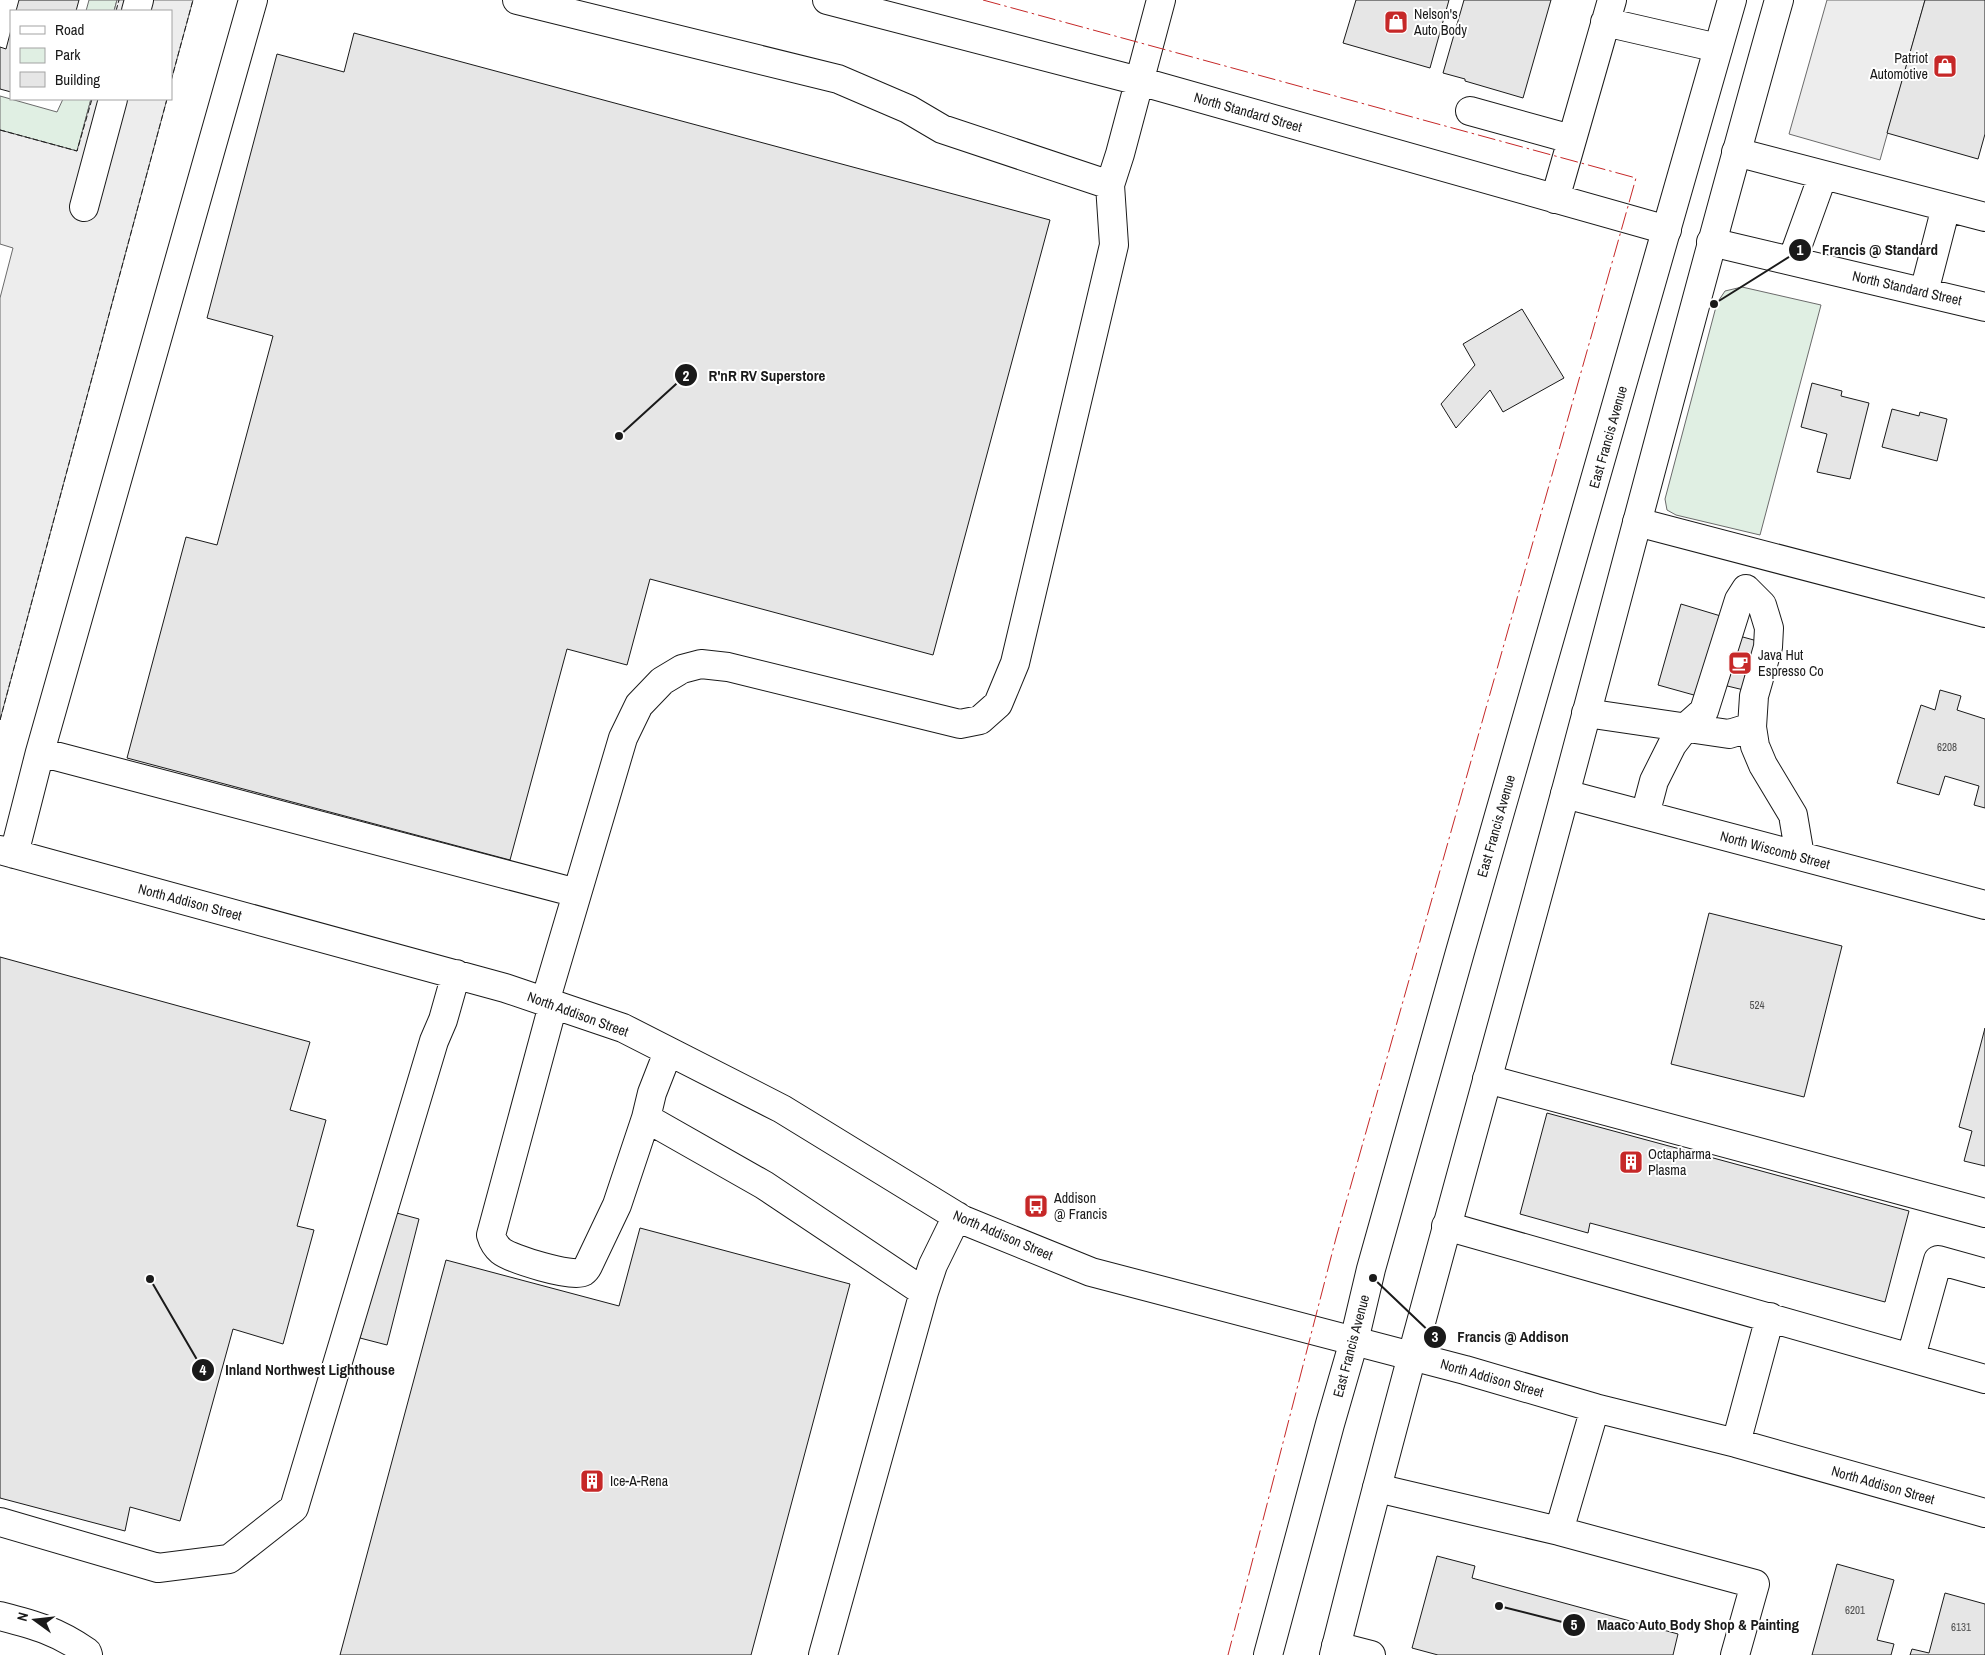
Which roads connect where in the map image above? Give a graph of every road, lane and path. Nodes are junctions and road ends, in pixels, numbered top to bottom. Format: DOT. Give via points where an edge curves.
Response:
graph roads {
  1 [pos="253,0"];
  2 [pos="517,0"];
  3 [pos="827,0"];
  4 [pos="1161,0"];
  5 [pos="1732,0"];
  6 [pos="1779,0"];
  7 [pos="1608,11"];
  8 [pos="1718,48"];
  9 [pos="1139,82"];
  10 [pos="113,100"];
  11 [pos="1470,112"];
  12 [pos="1571,139"];
  13 [pos="1736,152"];
  14 [pos="1824,175"];
  15 [pos="1110,185"];
  16 [pos="1555,199"];
  17 [pos="84,207"];
  18 [pos="1946,207"];
  19 [pos="1985,217"];
  20 [pos="1667,230"];
  21 [pos="1711,242"];
  22 [pos="1792,261"];
  23 [pos="1924,292"];
  24 [pos="1985,305"];
  25 [pos="1637,522"];
  26 [pos="1722,544"];
  27 [pos="1746,589"];
  28 [pos="1985,613"];
  29 [pos="1586,713"];
  30 [pos="1752,727"];
  31 [pos="1685,728"];
  32 [pos="40,752"];
  33 [pos="1565,794"];
  34 [pos="1644,815"];
  35 [pos="7,852"];
  36 [pos="1800,856"];
  37 [pos="577,893"];
  38 [pos="1985,905"];
  39 [pos="456,974"];
  40 [pos="549,1003"];
  41 [pos="668,1052"];
  42 [pos="1487,1079"];
  43 [pos="646,1118"];
  44 [pos="1985,1213"];
  45 [pos="957,1216"];
  46 [pos="1446,1226"];
  47 [pos="1985,1273"];
  48 [pos="924,1292"];
  49 [pos="1770,1317"];
  50 [pos="1354,1341"];
  51 [pos="1411,1356"];
  52 [pos="1911,1357"];
  53 [pos="1985,1378"];
  54 [pos="1595,1408"];
  55 [pos="1736,1444"];
  56 [pos="1377,1488"];
  57 [pos="1985,1513"];
  58 [pos="0,1522"];
  59 [pos="1559,1531"];
  60 [pos="0,1616"];
  61 [pos="1335,1651"];
  62 [pos="88,1655"];
  63 [pos="823,1655"];
  64 [pos="1268,1655"];
  65 [pos="1371,1655"];
  66 [pos="1735,1655"];
  1 -- 32 [label="street"];
  2 -- 15 [label="street" via="838,79 908,109 942,129"];
  3 -- 9 [label="street, North Standard Street"];
  4 -- 9 [label="street"];
  5 -- 8 [label="street, East Francis Avenue"];
  6 -- 13 [label="street"];
  7 -- 8 [label="street"];
  7 -- 12 [label="street"];
  8 -- 20 [label="street, East Francis Avenue"];
  9 -- 15 [label="street"];
  9 -- 16 [label="street, North Standard Street"];
  10 -- 17 [label="street"];
  11 -- 12 [label="street"];
  12 -- 16 [label="street"];
  13 -- 14 [label="street"];
  13 -- 21 [label="street"];
  14 -- 18 [label="street"];
  14 -- 22 [label="street"];
  15 -- 37 [label="street" via="1114,244 1015,663 998,704 980,720 960,724 728,667 701,664 682,668 662,681 639,706 623,738"];
  16 -- 20 [label="street, North Standard Street"];
  18 -- 19 [label="street"];
  18 -- 23 [label="street"];
  20 -- 50 [label="street, East Francis Avenue" via="1457,962"];
  21 -- 22 [label="street, North Standard Street"];
  21 -- 25 [label="street"];
  22 -- 23 [label="street, North Standard Street"];
  23 -- 24 [label="street, North Standard Street"];
  25 -- 26 [label="street"];
  25 -- 29 [label="street"];
  26 -- 27 [label="street" via="1740,572"];
  26 -- 28 [label="street"];
  27 -- 30 [label="street" via="1762,605 1769,628 1768,647 1754,696"];
  27 -- 31 [label="street" via="1739,600 1704,711"];
  29 -- 31 [label="street"];
  29 -- 33 [label="street"];
  30 -- 31 [label="street" via="1730,734"];
  30 -- 36 [label="street" via="1763,765 1792,815"];
  31 -- 34 [label="street" via="1672,745 1654,781"];
  32 -- 35 [label="street"];
  32 -- 37 [label="street"];
  33 -- 34 [label="street, North Wiscomb Street"];
  33 -- 42 [label="street"];
  34 -- 36 [label="street, North Wiscomb Street"];
  35 -- 39 [label="street, North Addison Street"];
  36 -- 38 [label="street, North Wiscomb Street"];
  37 -- 40 [label="street"];
  39 -- 40 [label="street, North Addison Street"];
  39 -- 58 [label="street" via="294,1508 229,1559 158,1568"];
  40 -- 41 [label="street, North Addison Street" via="623,1028"];
  40 -- 43 [label="street" via="491,1235 494,1244 502,1252 521,1261 574,1273 584,1272 617,1204"];
  41 -- 43 [label="street"];
  41 -- 45 [label="street, North Addison Street" via="782,1109"];
  42 -- 44 [label="street"];
  42 -- 46 [label="street"];
  43 -- 48 [label="street" via="764,1185"];
  45 -- 48 [label="street"];
  45 -- 50 [label="street, North Addison Street" via="1091,1272"];
  46 -- 49 [label="street"];
  46 -- 51 [label="street"];
  47 -- 52 [label="street" via="1938,1260"];
  48 -- 63 [label="street"];
  49 -- 52 [label="street"];
  49 -- 55 [label="street"];
  50 -- 51 [label="street, North Addison Street"];
  50 -- 64 [label="street, East Francis Avenue"];
  51 -- 54 [label="street, North Addison Street"];
  51 -- 56 [label="street"];
  52 -- 53 [label="street"];
  54 -- 55 [label="street, North Addison Street"];
  54 -- 59 [label="street"];
  55 -- 57 [label="street, North Addison Street"];
  56 -- 59 [label="street"];
  56 -- 61 [label="street"];
  59 -- 66 [label="street" via="1755,1584"];
  60 -- 62 [label="street" via="66,1637"];
  61 -- 65 [label="street"];
}
